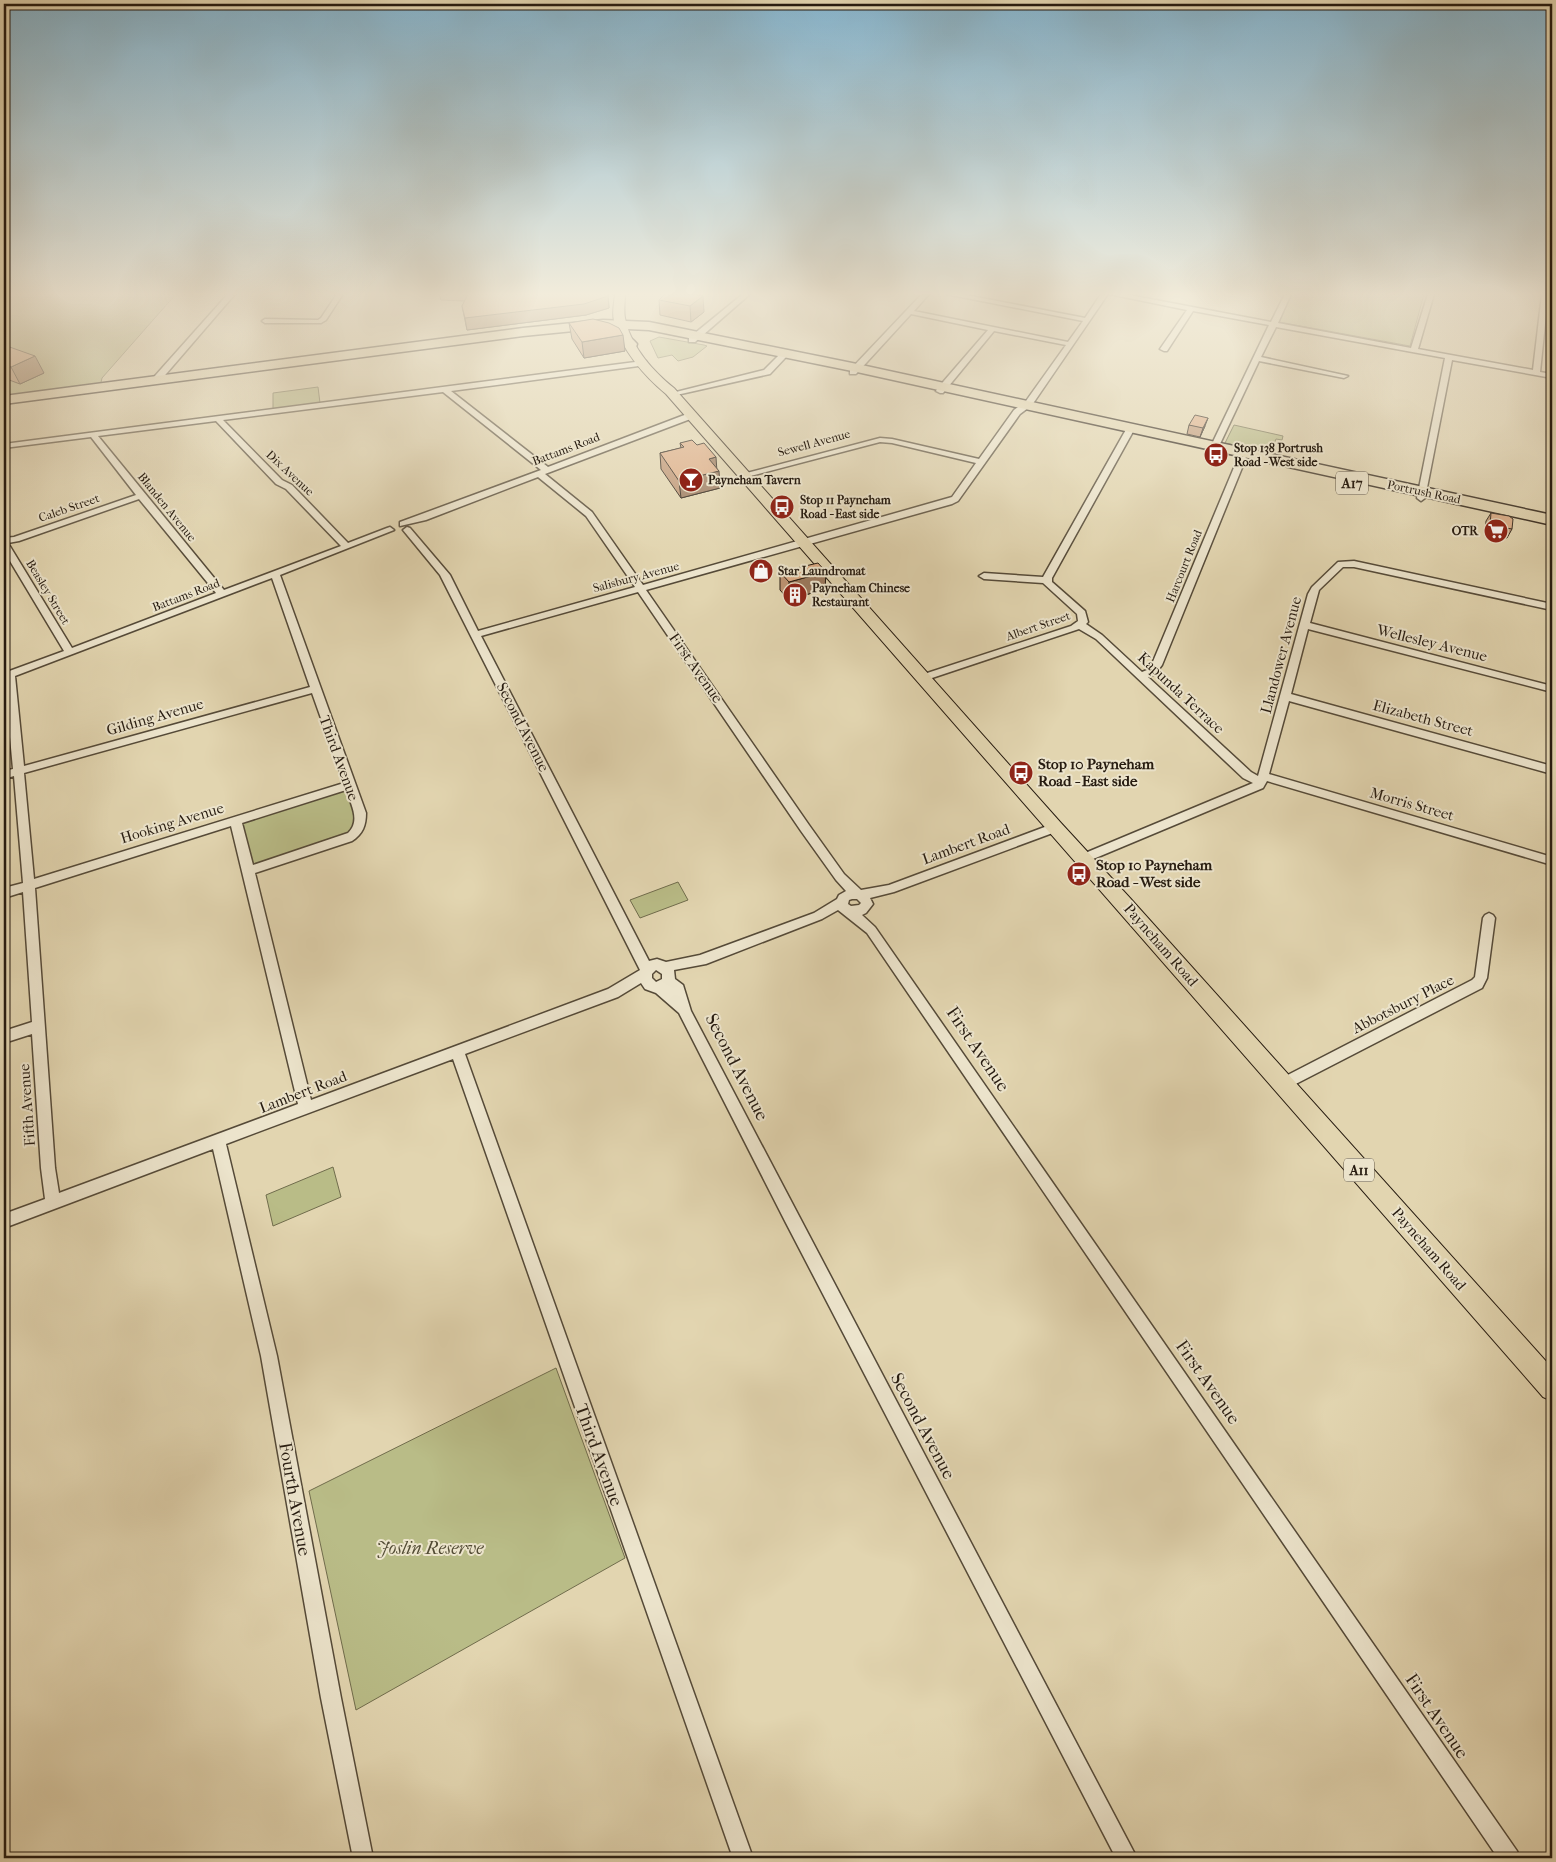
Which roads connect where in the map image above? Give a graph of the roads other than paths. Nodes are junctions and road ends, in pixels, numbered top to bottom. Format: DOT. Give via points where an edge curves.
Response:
graph roads {
  1 [pos="143,381"];
  2 [pos="153,381"];
  3 [pos="168,381"];
  4 [pos="184,381"];
  5 [pos="505,381"];
  6 [pos="659,381"];
  7 [pos="666,381"];
  8 [pos="724,381"];
  9 [pos="904,381"];
  10 [pos="948,381"];
  11 [pos="1042,381"];
  12 [pos="1247,381"];
  13 [pos="1444,381"];
  14 [pos="175,382"];
  15 [pos="138,387"];
  16 [pos="446,389"];
  17 [pos="941,389"];
  18 [pos="671,392"];
  19 [pos="4,400"];
  20 [pos="4,406"];
  21 [pos="1023,407"];
  22 [pos="690,416"];
  23 [pos="217,418"];
  24 [pos="1130,430"];
  25 [pos="93,435"];
  26 [pos="4,446"];
  27 [pos="1215,446"];
  28 [pos="1242,458"];
  29 [pos="981,462"];
  30 [pos="542,471"];
  31 [pos="743,475"];
  32 [pos="1421,495"];
  33 [pos="141,496"];
  34 [pos="1552,520"];
  35 [pos="1552,527"];
  36 [pos="402,531"];
  37 [pos="4,542"];
  38 [pos="804,544"];
  39 [pos="347,547"];
  40 [pos="275,574"];
  41 [pos="984,576"];
  42 [pos="1047,580"];
  43 [pos="641,589"];
  44 [pos="222,594"];
  45 [pos="1552,607"];
  46 [pos="1080,625"];
  47 [pos="1304,626"];
  48 [pos="475,635"];
  49 [pos="70,653"];
  50 [pos="7,676"];
  51 [pos="1141,676"];
  52 [pos="922,678"];
  53 [pos="314,688"];
  54 [pos="1552,689"];
  55 [pos="1285,696"];
  56 [pos="1552,770"];
  57 [pos="19,771"];
  58 [pos="4,775"];
  59 [pos="1262,779"];
  60 [pos="349,785"];
  61 [pos="236,820"];
  62 [pos="1054,828"];
  63 [pos="1082,858"];
  64 [pos="1552,861"];
  65 [pos="248,871"];
  66 [pos="30,885"];
  67 [pos="4,893"];
  68 [pos="854,903"];
  69 [pos="1489,918"];
  70 [pos="657,976"];
  71 [pos="38,1026"];
  72 [pos="4,1037"];
  73 [pos="456,1051"];
  74 [pos="1283,1084"];
  75 [pos="306,1108"];
  76 [pos="218,1141"];
  77 [pos="53,1202"];
  78 [pos="4,1221"];
  79 [pos="1552,1388"];
  80 [pos="363,1858"];
  81 [pos="743,1858"];
  82 [pos="1127,1858"];
  83 [pos="1510,1858"];
  1 -- 19 [label="highway, A17"];
  2 -- 15 [label="highway"];
  3 -- 14 [label="highway"];
  4 -- 14 [label="highway"];
  5 -- 16 [label="street"];
  6 -- 18 [label="main road, Payneham Road / A11"];
  7 -- 18 [label="main road, Payneham Road / A11"];
  8 -- 18 [label="street"];
  9 -- 17 [label="highway, Portrush Road / A17"];
  10 -- 17 [label="street"];
  11 -- 21 [label="street, Salisbury Avenue"];
  12 -- 27 [label="street"];
  13 -- 32 [label="street"];
  14 -- 15 [label="highway"];
  15 -- 20 [label="highway"];
  16 -- 23 [label="street"];
  16 -- 30 [label="street, First Avenue"];
  17 -- 21 [label="highway, Portrush Road / A17"];
  18 -- 22 [label="main road, Payneham Road / A11"];
  21 -- 24 [label="highway, Portrush Road / A17"];
  21 -- 29 [label="street, Salisbury Avenue"];
  22 -- 30 [label="street, Battams Road"];
  22 -- 31 [label="main road, Payneham Road / A11"];
  23 -- 25 [label="street"];
  23 -- 39 [label="street, Dix Avenue"];
  24 -- 27 [label="highway, Portrush Road / A17"];
  24 -- 28 [label="highway, Portrush Road / A17"];
  24 -- 42 [label="street"];
  25 -- 26 [label="street"];
  25 -- 33 [label="street, Blanden Avenue"];
  27 -- 32 [label="highway, Portrush Road / A17"];
  28 -- 32 [label="highway, Portrush Road / A17"];
  28 -- 51 [label="street, Harcourt Road" via="1157,665"];
  29 -- 31 [label="street, Sewell Avenue" via="880,440"];
  29 -- 38 [label="street, Salisbury Avenue" via="952,500"];
  30 -- 36 [label="street, Battams Road" via="423,518"];
  30 -- 43 [label="street, First Avenue" via="587,511"];
  31 -- 38 [label="main road, Payneham Road / A11"];
  32 -- 34 [label="highway, Portrush Road / A17"];
  32 -- 35 [label="highway, Portrush Road / A17"];
  33 -- 37 [label="street, Caleb Street"];
  33 -- 44 [label="street, Blanden Avenue"];
  36 -- 39 [label="street, Battams Road"];
  36 -- 48 [label="street, Second Avenue" via="436,561"];
  37 -- 49 [label="street, Beasley Street"];
  38 -- 43 [label="street, Salisbury Avenue"];
  38 -- 52 [label="main road, Payneham Road / A11"];
  39 -- 40 [label="street, Battams Road"];
  40 -- 44 [label="street, Battams Road"];
  40 -- 53 [label="street, Third Avenue"];
  41 -- 42 [label="street"];
  42 -- 46 [label="street, Albert Street" via="1082,614 1084,619"];
  43 -- 48 [label="street, Salisbury Avenue"];
  43 -- 68 [label="street, First Avenue" via="840,877"];
  44 -- 49 [label="street, Battams Road"];
  45 -- 47 [label="street, Llandower Avenue" via="1348,564 1337,567 1315,588"];
  46 -- 51 [label="street, Kapunda Terrace" via="1099,637"];
  46 -- 52 [label="street, Albert Street"];
  47 -- 54 [label="street, Wellesley Avenue"];
  47 -- 55 [label="street, Llandower Avenue"];
  48 -- 70 [label="street, Second Avenue" via="636,948"];
  49 -- 50 [label="street, Battams Road"];
  50 -- 57 [label="street, Fifth Avenue"];
  51 -- 59 [label="street, Kapunda Terrace" via="1235,764"];
  52 -- 62 [label="main road, Payneham Road / A11"];
  53 -- 57 [label="street, Gilding Avenue"];
  53 -- 60 [label="street, Third Avenue"];
  55 -- 56 [label="street, Elizabeth Street"];
  55 -- 59 [label="street, Llandower Avenue"];
  57 -- 58 [label="street, Gilding Avenue"];
  57 -- 66 [label="street, Fifth Avenue"];
  59 -- 63 [label="street" via="1255,788"];
  59 -- 64 [label="street, Morris Street"];
  60 -- 61 [label="street, Hooking Avenue"];
  60 -- 65 [label="street, Third Avenue" via="360,813 361,823 355,834"];
  61 -- 65 [label="street"];
  61 -- 66 [label="street, Hooking Avenue"];
  62 -- 63 [label="main road, Payneham Road / A11"];
  62 -- 68 [label="street, Lambert Road"];
  63 -- 74 [label="main road, Payneham Road / A11"];
  65 -- 75 [label="street"];
  66 -- 67 [label="street, Hooking Avenue"];
  66 -- 71 [label="street, Fifth Avenue"];
  68 -- 70 [label="street, Lambert Road"];
  68 -- 83 [label="street, First Avenue"];
  69 -- 74 [label="street, Abbotsbury Place" via="1477,984"];
  70 -- 73 [label="street, Lambert Road"];
  70 -- 82 [label="street, Second Avenue" via="685,1011"];
  71 -- 72 [label="street"];
  71 -- 77 [label="street, Fifth Avenue"];
  73 -- 75 [label="street, Lambert Road"];
  73 -- 81 [label="street, Third Avenue"];
  74 -- 79 [label="main road, Payneham Road / A11"];
  75 -- 76 [label="street, Lambert Road"];
  76 -- 77 [label="street, Lambert Road"];
  76 -- 80 [label="street, Fourth Avenue" via="269,1356"];
  77 -- 78 [label="street, Lambert Road"];
}
